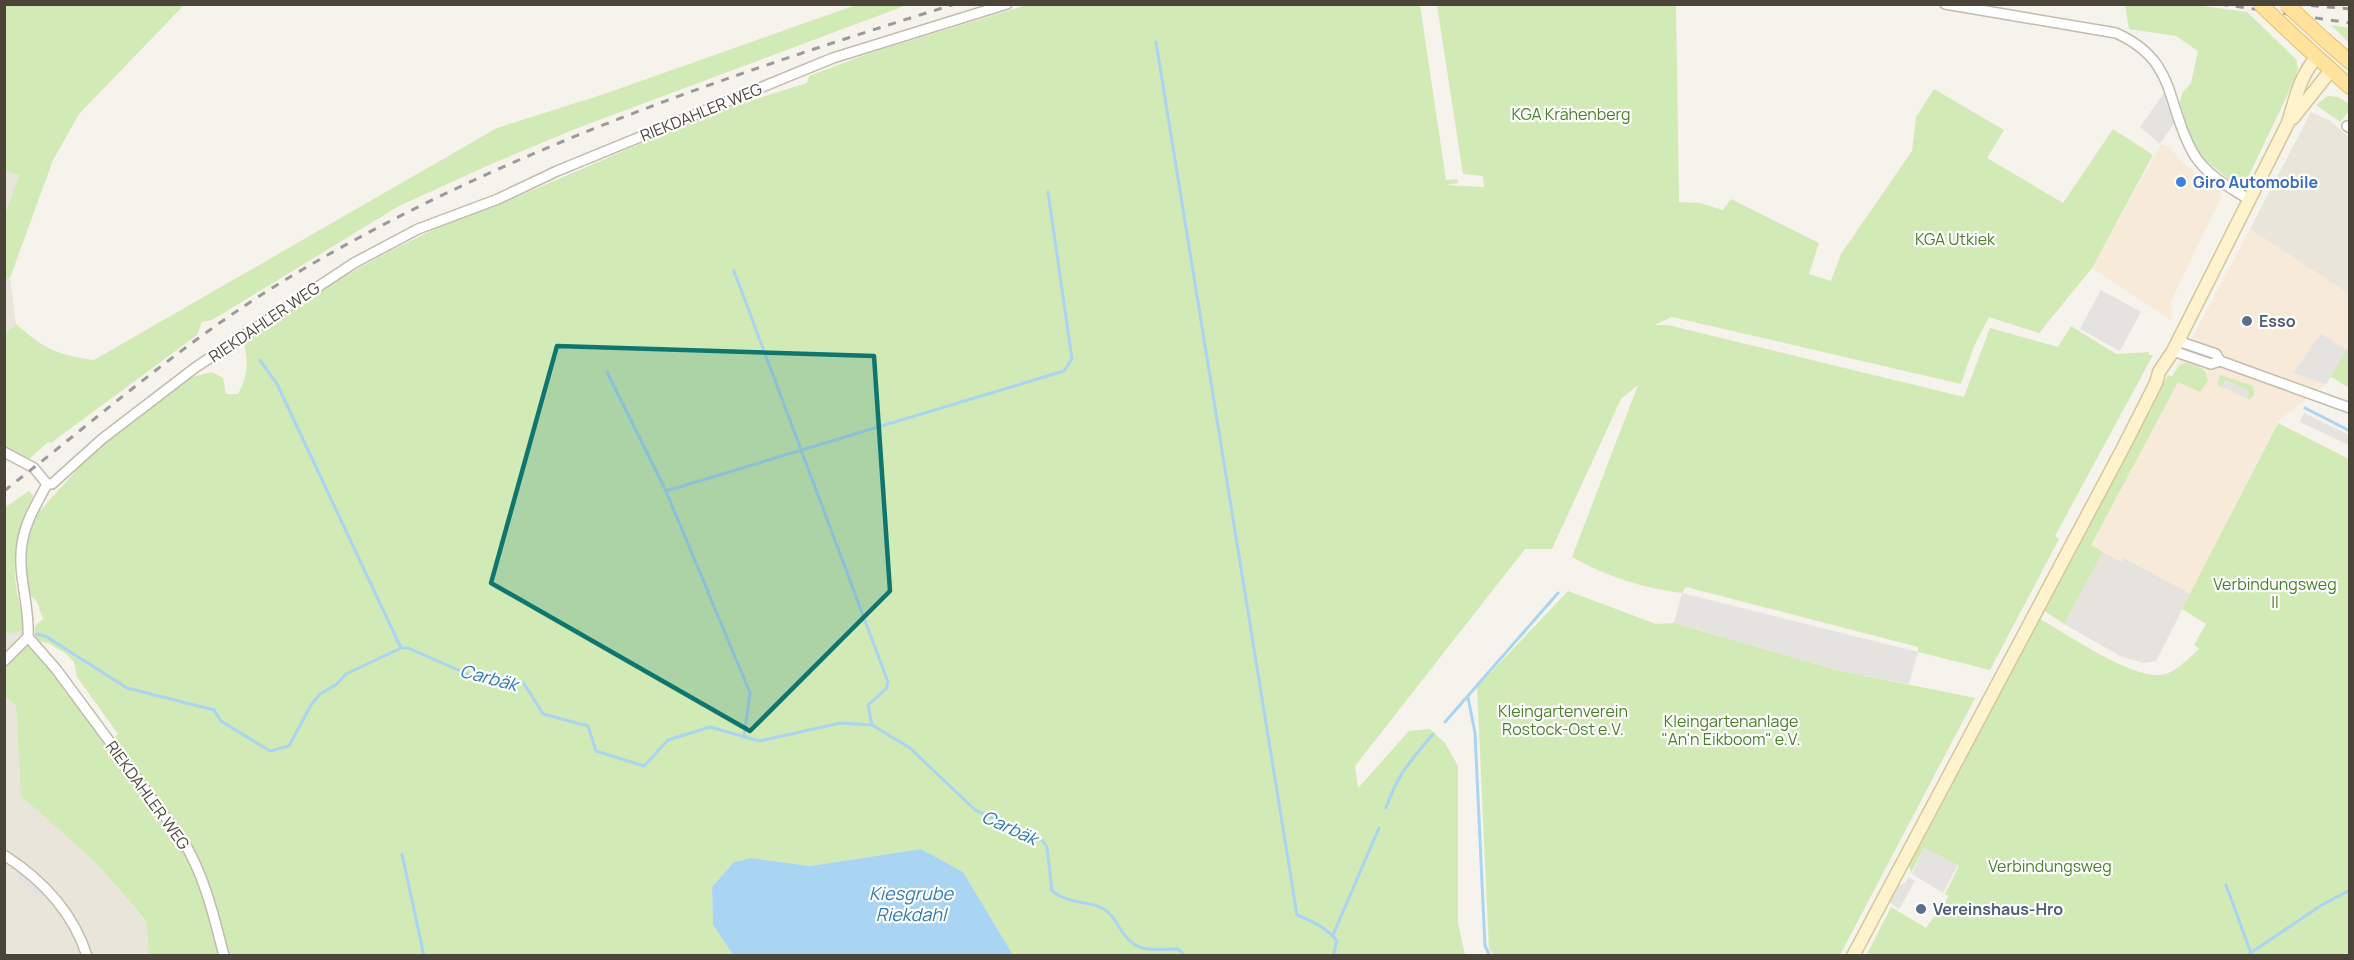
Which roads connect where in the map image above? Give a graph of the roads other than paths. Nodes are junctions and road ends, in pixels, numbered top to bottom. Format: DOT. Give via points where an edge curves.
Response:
graph roads {
  1 [pos="1007,4"];
  2 [pos="1945,4"];
  3 [pos="2260,4"];
  4 [pos="2286,4"];
  5 [pos="2327,42"];
  6 [pos="2317,57"];
  7 [pos="2347,60"];
  8 [pos="2331,70"];
  9 [pos="2349,87"];
  10 [pos="2288,123"];
  11 [pos="2250,200"];
  12 [pos="2175,346"];
  13 [pos="2349,408"];
  14 [pos="4,452"];
  15 [pos="47,484"];
  16 [pos="28,637"];
  17 [pos="4,661"];
  18 [pos="4,855"];
  19 [pos="87,956"];
  20 [pos="224,956"];
  21 [pos="1853,956"];
  1 -- 15 [label="street, RIEKDAHLER WEG" via="833,58 418,229 354,262 253,328 142,406 52,484"];
  2 -- 11 [label="street" via="2116,33 2131,39 2151,56 2165,77 2193,154 2209,172"];
  3 -- 6 [label="main road, bridge"];
  4 -- 5 [label="main road, bridge"];
  5 -- 6 [label="main road"];
  5 -- 7 [label="main road"];
  6 -- 8 [label="main road"];
  6 -- 10 [label="main road" via="2296,94"];
  7 -- 8 [label="main road"];
  8 -- 9 [label="main road"];
  8 -- 10 [label="main road"];
  10 -- 11 [label="main road"];
  11 -- 12 [label="main road"];
  12 -- 13 [label="street" via="2211,364 2220,361"];
  12 -- 21 [label="main road" via="2164,374"];
  14 -- 15 [label="street" via="34,468"];
  15 -- 16 [label="street, RIEKDAHLER WEG" via="22,544 30,619"];
  16 -- 17 [label="street"];
  16 -- 20 [label="street, RIEKDAHLER WEG" via="184,842 208,893"];
  18 -- 19 [label="street" via="38,879 55,897 77,929"];
}
